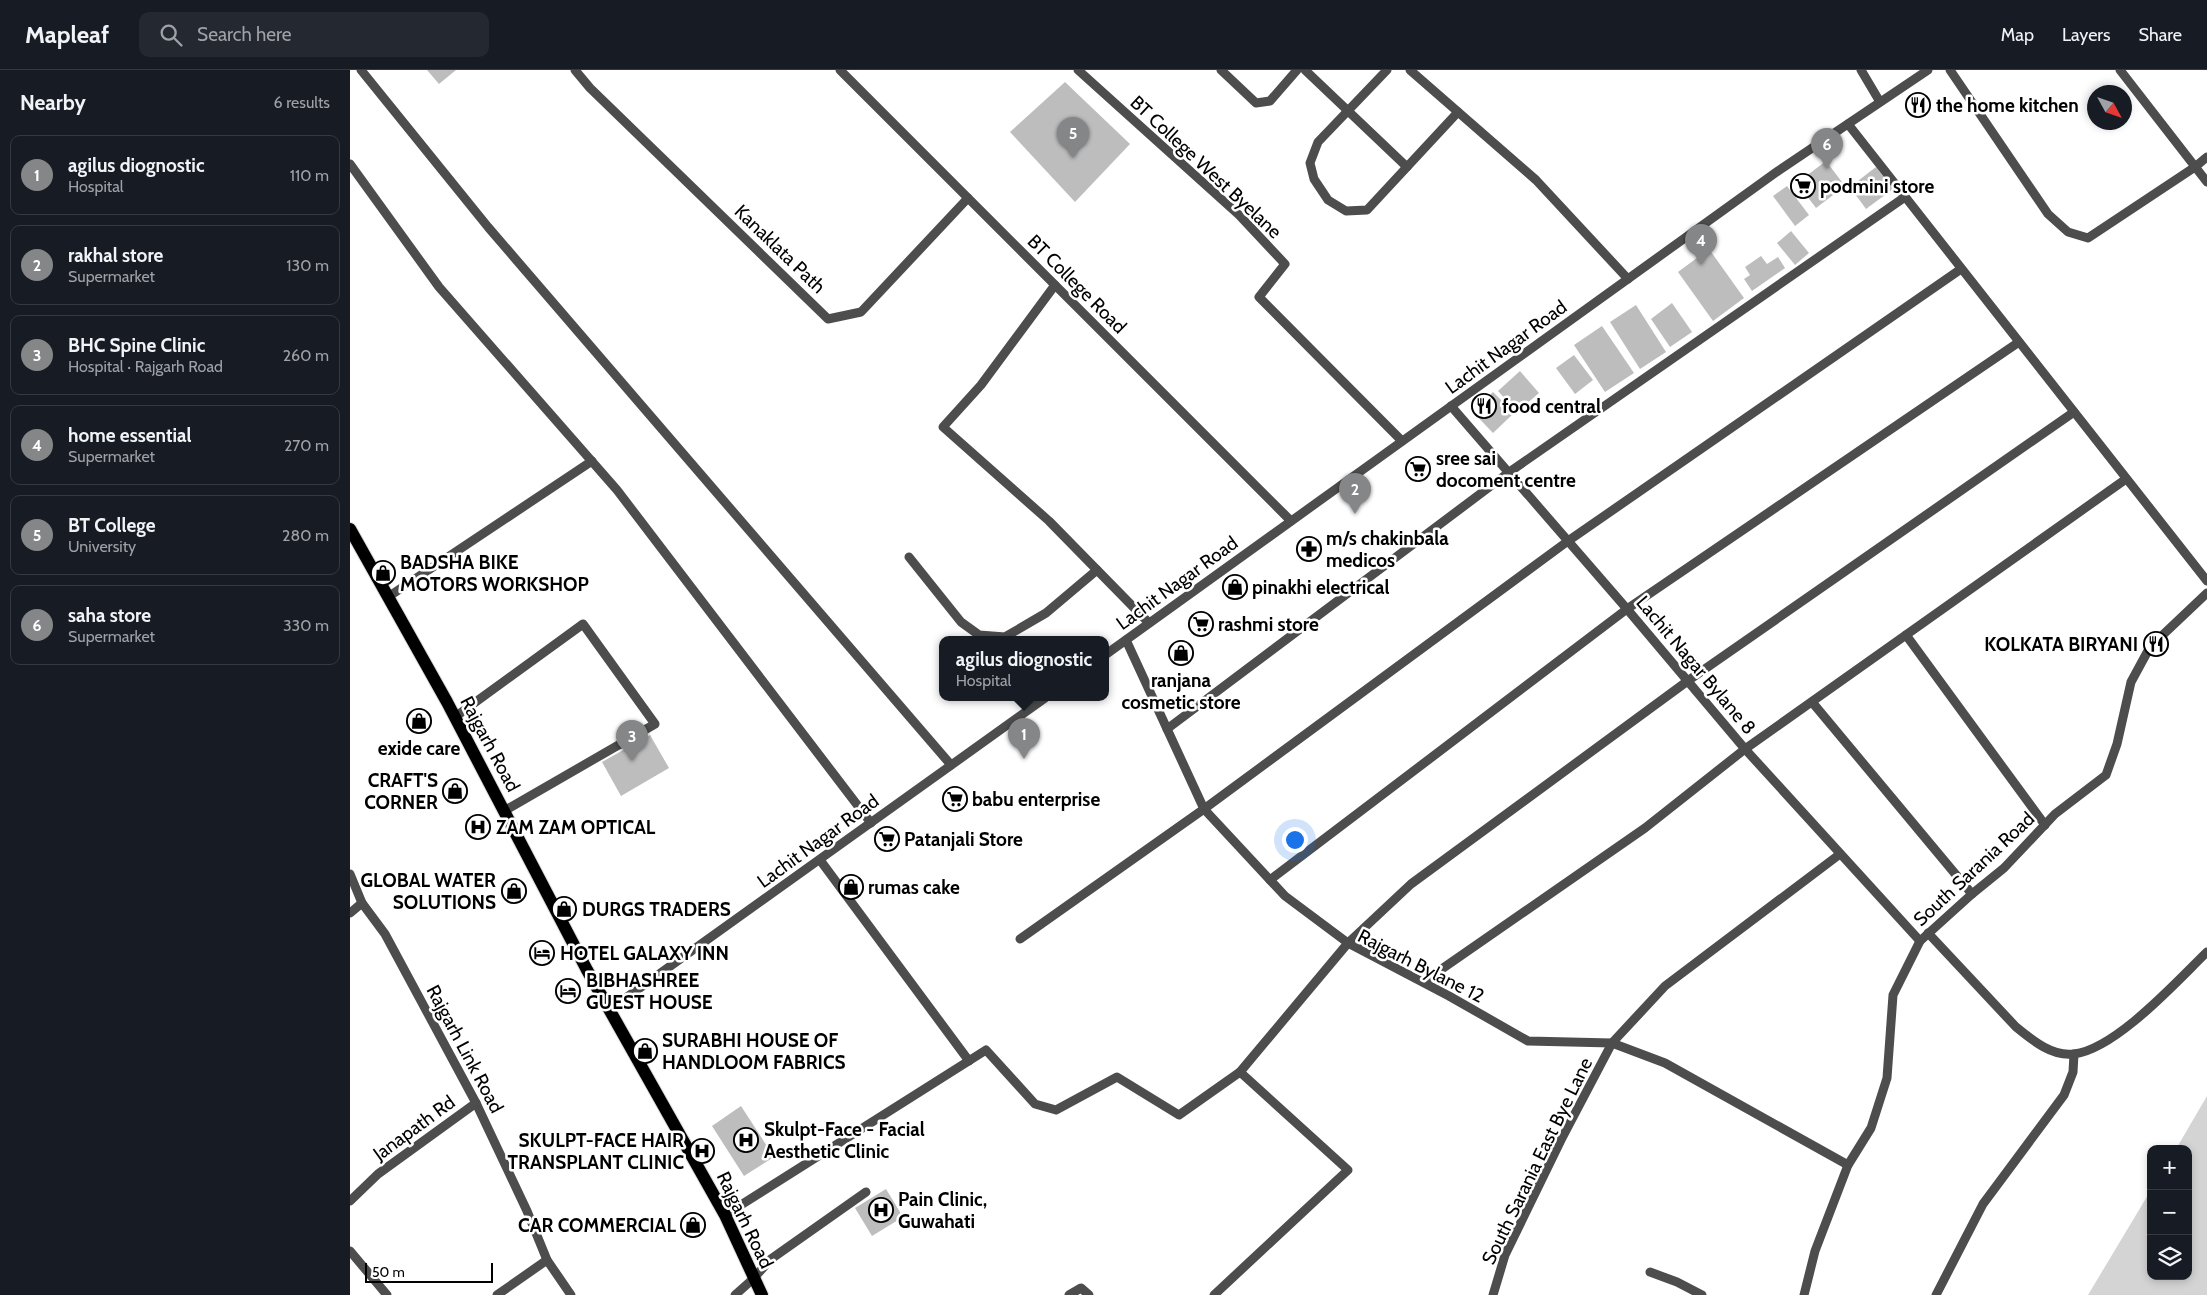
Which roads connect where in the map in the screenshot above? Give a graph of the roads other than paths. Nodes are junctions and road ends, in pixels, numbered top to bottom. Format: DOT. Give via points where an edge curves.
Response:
graph roads {
  1 [pos="361,70"];
  2 [pos="575,70"];
  3 [pos="840,70"];
  4 [pos="1078,70"];
  5 [pos="1221,70"];
  6 [pos="1297,70"];
  7 [pos="1305,70"];
  8 [pos="1387,70"];
  9 [pos="1410,70"];
  10 [pos="1861,70"];
  11 [pos="1928,70"];
  12 [pos="1950,70"];
  13 [pos="2120,70"];
  14 [pos="1880,102"];
  15 [pos="1347,111"];
  16 [pos="1458,112"];
  17 [pos="1848,124"];
  18 [pos="2207,157"];
  19 [pos="350,164"];
  20 [pos="1407,167"];
  21 [pos="2195,167"];
  22 [pos="2207,182"];
  23 [pos="1905,197"];
  24 [pos="968,198"];
  25 [pos="1961,269"];
  26 [pos="1628,279"];
  27 [pos="1055,285"];
  28 [pos="2019,342"];
  29 [pos="1451,406"];
  30 [pos="2074,412"];
  31 [pos="1402,441"];
  32 [pos="592,461"];
  33 [pos="1508,473"];
  34 [pos="2126,479"];
  35 [pos="1291,521"];
  36 [pos="350,529"];
  37 [pos="1568,541"];
  38 [pos="909,557"];
  39 [pos="1097,570"];
  40 [pos="2207,581"];
  41 [pos="2207,593"];
  42 [pos="388,597"];
  43 [pos="1627,609"];
  44 [pos="1149,623"];
  45 [pos="1906,635"];
  46 [pos="992,636"];
  47 [pos="1007,636"];
  48 [pos="1126,640"];
  49 [pos="1109,652"];
  50 [pos="1689,680"];
  51 [pos="1041,701"];
  52 [pos="1812,702"];
  53 [pos="455,718"];
  54 [pos="1167,729"];
  55 [pos="1745,749"];
  56 [pos="951,765"];
  57 [pos="1204,809"];
  58 [pos="504,811"];
  59 [pos="871,822"];
  60 [pos="2044,825"];
  61 [pos="1840,854"];
  62 [pos="820,860"];
  63 [pos="350,874"];
  64 [pos="1270,880"];
  65 [pos="1972,894"];
  66 [pos="362,903"];
  67 [pos="350,913"];
  68 [pos="1928,933"];
  69 [pos="1020,939"];
  70 [pos="1920,941"];
  71 [pos="1348,943"];
  72 [pos="2207,952"];
  73 [pos="1423,982"];
  74 [pos="609,1010"];
  75 [pos="1612,1043"];
  76 [pos="2074,1054"];
  77 [pos="969,1060"];
  78 [pos="1240,1072"];
  79 [pos="476,1103"];
  80 [pos="1848,1165"];
  81 [pos="866,1192"];
  82 [pos="350,1201"];
  83 [pos="725,1215"];
  84 [pos="350,1251"];
  85 [pos="547,1260"];
  86 [pos="1650,1272"];
  87 [pos="753,1279"];
  88 [pos="386,1295"];
  89 [pos="497,1295"];
  90 [pos="571,1295"];
  91 [pos="735,1295"];
  92 [pos="762,1295"];
  93 [pos="1069,1295"];
  94 [pos="1089,1295"];
  95 [pos="1216,1295"];
  96 [pos="1493,1295"];
  97 [pos="1702,1295"];
  98 [pos="1804,1295"];
  99 [pos="1936,1295"];
  1 -- 56 [label="street" via="488,227"];
  2 -- 24 [label="street, Kanaklata Path" via="828,319 862,312"];
  3 -- 24 [label="street, BT College Road"];
  4 -- 31 [label="street, BT College West Byelane" via="1239,215 1285,264 1259,297"];
  5 -- 6 [label="street" via="1256,103 1270,102"];
  7 -- 15 [label="street"];
  8 -- 15 [label="street"];
  9 -- 16 [label="street"];
  10 -- 14 [label="street"];
  11 -- 14 [label="street, Lachit Nagar Road"];
  12 -- 21 [label="street" via="2048,214 2068,232 2088,238"];
  13 -- 21 [label="street"];
  14 -- 17 [label="street, Lachit Nagar Road"];
  15 -- 20 [label="street"];
  15 -- 20 [label="street" via="1318,142 1310,163 1314,179 1328,200 1346,211 1367,210"];
  16 -- 20 [label="street"];
  16 -- 26 [label="street" via="1536,180"];
  17 -- 23 [label="street"];
  17 -- 26 [label="street, Lachit Nagar Road"];
  18 -- 21 [label="street"];
  19 -- 32 [label="street" via="439,287"];
  21 -- 22 [label="street"];
  23 -- 25 [label="street"];
  23 -- 33 [label="street"];
  24 -- 27 [label="street, BT College Road"];
  25 -- 28 [label="street"];
  25 -- 37 [label="street"];
  26 -- 29 [label="street, Lachit Nagar Road"];
  27 -- 35 [label="street, BT College Road"];
  27 -- 39 [label="street" via="981,385 943,427 1049,521"];
  28 -- 30 [label="street"];
  28 -- 43 [label="street"];
  29 -- 31 [label="street, Lachit Nagar Road"];
  29 -- 33 [label="street, Lachit Nagar Bylane 8"];
  30 -- 34 [label="street"];
  30 -- 50 [label="street"];
  31 -- 35 [label="street, Lachit Nagar Road"];
  32 -- 42 [label="street"];
  32 -- 59 [label="street"];
  33 -- 37 [label="street, Lachit Nagar Bylane 8"];
  33 -- 54 [label="street"];
  34 -- 40 [label="street"];
  34 -- 45 [label="street"];
  35 -- 44 [label="street, Lachit Nagar Road"];
  36 -- 42 [label="main road, Rajgarh Road"];
  37 -- 43 [label="street, Lachit Nagar Bylane 8"];
  37 -- 57 [label="street"];
  38 -- 46 [label="street" via="961,622 979,635"];
  39 -- 44 [label="street"];
  39 -- 47 [label="street" via="1046,613"];
  41 -- 60 [label="street, South Sarania Road" via="2150,647 2131,682 2117,744 2106,775"];
  42 -- 53 [label="main road, Rajgarh Road"];
  43 -- 50 [label="street, Lachit Nagar Bylane 8"];
  43 -- 64 [label="street"];
  44 -- 48 [label="street, Lachit Nagar Road"];
  45 -- 52 [label="street"];
  45 -- 60 [label="street"];
  48 -- 49 [label="street, Lachit Nagar Road"];
  48 -- 54 [label="street"];
  50 -- 55 [label="street, Lachit Nagar Bylane 8"];
  50 -- 71 [label="street" via="1410,884"];
  51 -- 56 [label="street, Lachit Nagar Road"];
  52 -- 55 [label="street"];
  52 -- 65 [label="street"];
  53 -- 58 [label="main road, Rajgarh Road"];
  53 -- 58 [label="street" via="583,624 655,724"];
  54 -- 57 [label="street"];
  55 -- 61 [label="street, Lachit Nagar Bylane 8"];
  55 -- 73 [label="street" via="1645,828"];
  56 -- 59 [label="street, Lachit Nagar Road"];
  57 -- 64 [label="street"];
  57 -- 69 [label="street"];
  58 -- 74 [label="main road, Rajgarh Road"];
  59 -- 62 [label="street, Lachit Nagar Road"];
  60 -- 65 [label="street, South Sarania Road" via="2004,868"];
  61 -- 70 [label="street, Lachit Nagar Bylane 8"];
  61 -- 75 [label="street, South Sarania East Bye Lane" via="1665,986"];
  62 -- 74 [label="street, Lachit Nagar Road"];
  62 -- 77 [label="street"];
  63 -- 66 [label="street, Rajgarh Link Road"];
  64 -- 71 [label="street" via="1285,896"];
  65 -- 68 [label="street, South Sarania Road"];
  66 -- 67 [label="street"];
  66 -- 79 [label="street, Rajgarh Link Road" via="385,934"];
  68 -- 70 [label="street, South Sarania Road"];
  68 -- 76 [label="street" via="2016,1027 2052,1051"];
  70 -- 80 [label="street, South Sarania Road" via="1893,994 1888,1078 1871,1128"];
  71 -- 73 [label="street, Rajgarh Bylane 12"];
  71 -- 78 [label="street, Rajgarh Bylane 12"];
  72 -- 76 [label="street" via="2120,1033"];
  73 -- 75 [label="street, Rajgarh Bylane 12" via="1528,1041"];
  74 -- 83 [label="main road, Rajgarh Road"];
  75 -- 80 [label="street, Rajgarh Bylane 12" via="1665,1063"];
  75 -- 96 [label="street, South Sarania East Bye Lane" via="1505,1255"];
  76 -- 99 [label="street" via="2073,1072 2064,1095 1983,1204"];
  77 -- 78 [label="street, Rajgarh Bylane 12" via="986,1050 1034,1104 1056,1110 1117,1077 1179,1115"];
  77 -- 83 [label="street"];
  78 -- 95 [label="street" via="1348,1170"];
  79 -- 82 [label="street, Janapath Rd" via="378,1174"];
  79 -- 85 [label="street, Rajgarh Link Road"];
  80 -- 98 [label="street, South Sarania Road" via="1815,1251"];
  81 -- 87 [label="street" via="771,1259"];
  83 -- 87 [label="main road, Rajgarh Road"];
  84 -- 88 [label="street"];
  85 -- 89 [label="street"];
  85 -- 90 [label="street, Rajgarh Link Road"];
  86 -- 97 [label="street"];
  87 -- 91 [label="street"];
  87 -- 92 [label="main road, Rajgarh Road"];
  93 -- 94 [label="street" via="1081,1288"];
}
